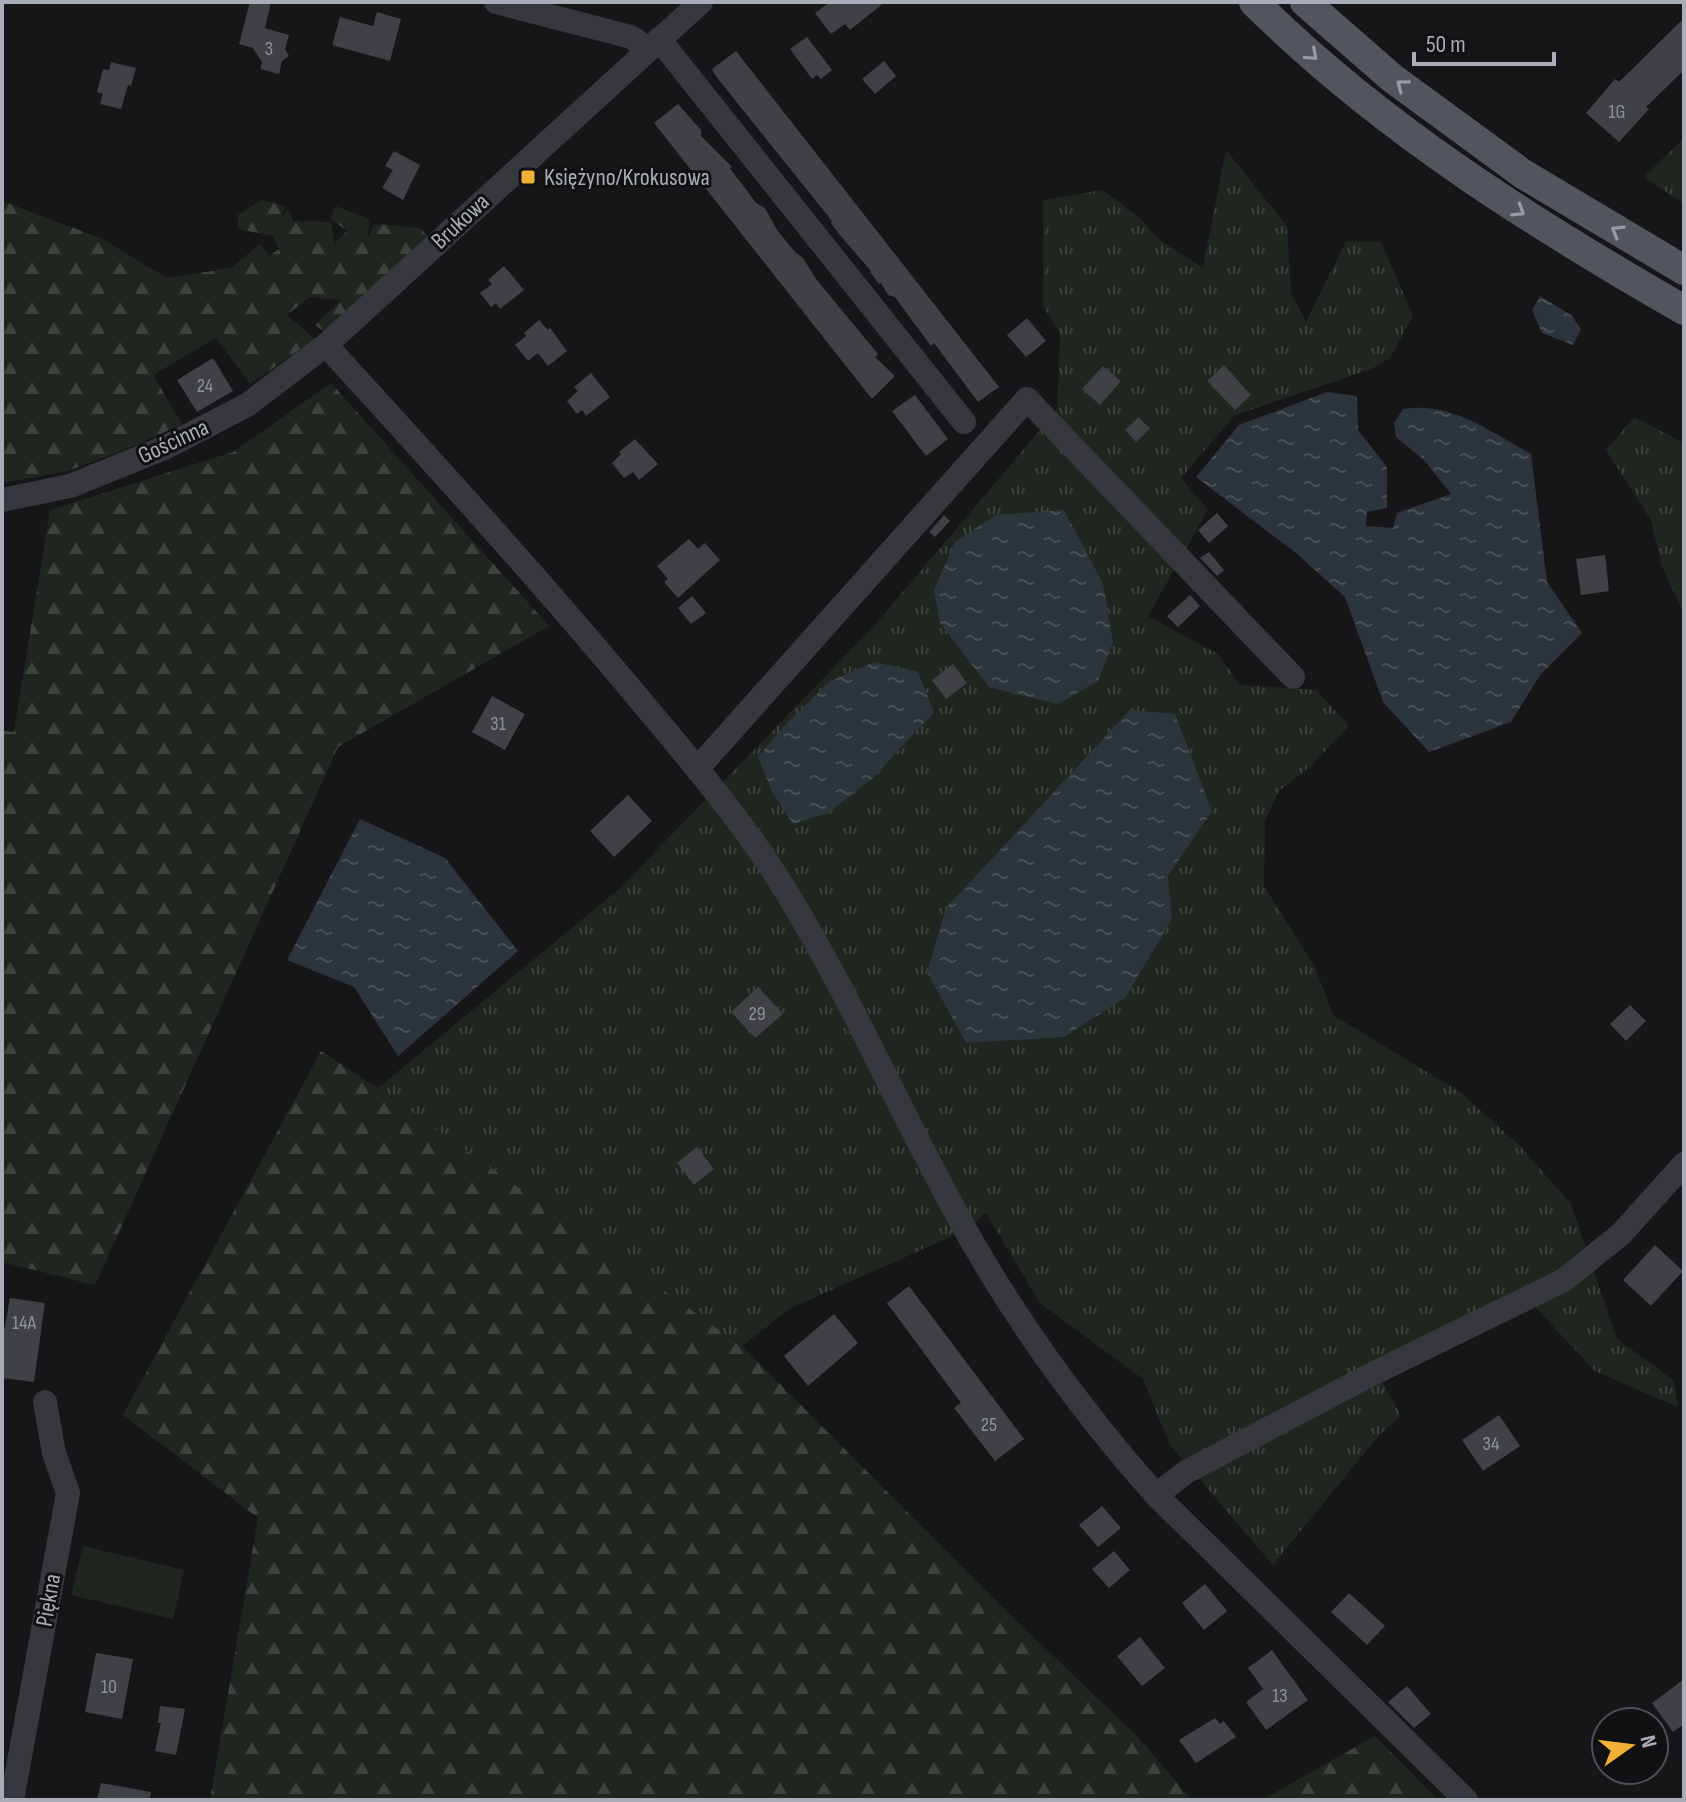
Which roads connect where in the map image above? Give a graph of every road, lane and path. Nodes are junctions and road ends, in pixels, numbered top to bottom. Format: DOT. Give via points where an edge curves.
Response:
graph roads {
  1 [pos="496,2"];
  2 [pos="701,2"];
  3 [pos="1254,2"];
  4 [pos="1305,2"];
  5 [pos="654,44"];
  6 [pos="1684,270"];
  7 [pos="1684,310"];
  8 [pos="326,345"];
  9 [pos="964,422"];
  10 [pos="2,500"];
  11 [pos="1293,677"];
  12 [pos="697,769"];
  13 [pos="1684,1164"];
  14 [pos="45,1402"];
  15 [pos="1156,1495"];
  16 [pos="12,1800"];
  17 [pos="1466,1800"];
  1 -- 5 [label="street"];
  2 -- 5 [label="street, Brukowa"];
  3 -- 7 [label="main road, one-way" via="1369,105 1500,199"];
  6 -- 4 [label="main road, one-way" via="1523,174 1392,78"];
  5 -- 8 [label="street, Brukowa"];
  5 -- 9 [label="street"];
  8 -- 10 [label="street, Gościnna" via="247,405 164,448 70,486"];
  8 -- 12 [label="street" via="528,567"];
  11 -- 12 [label="street" via="1027,399"];
  12 -- 15 [label="street" via="787,892 956,1213 1012,1303 1065,1382"];
  13 -- 15 [label="street" via="1621,1234 1564,1280 1370,1375 1186,1472"];
  14 -- 16 [label="street, Piękna" via="68,1493"];
  15 -- 17 [label="street"];
}
